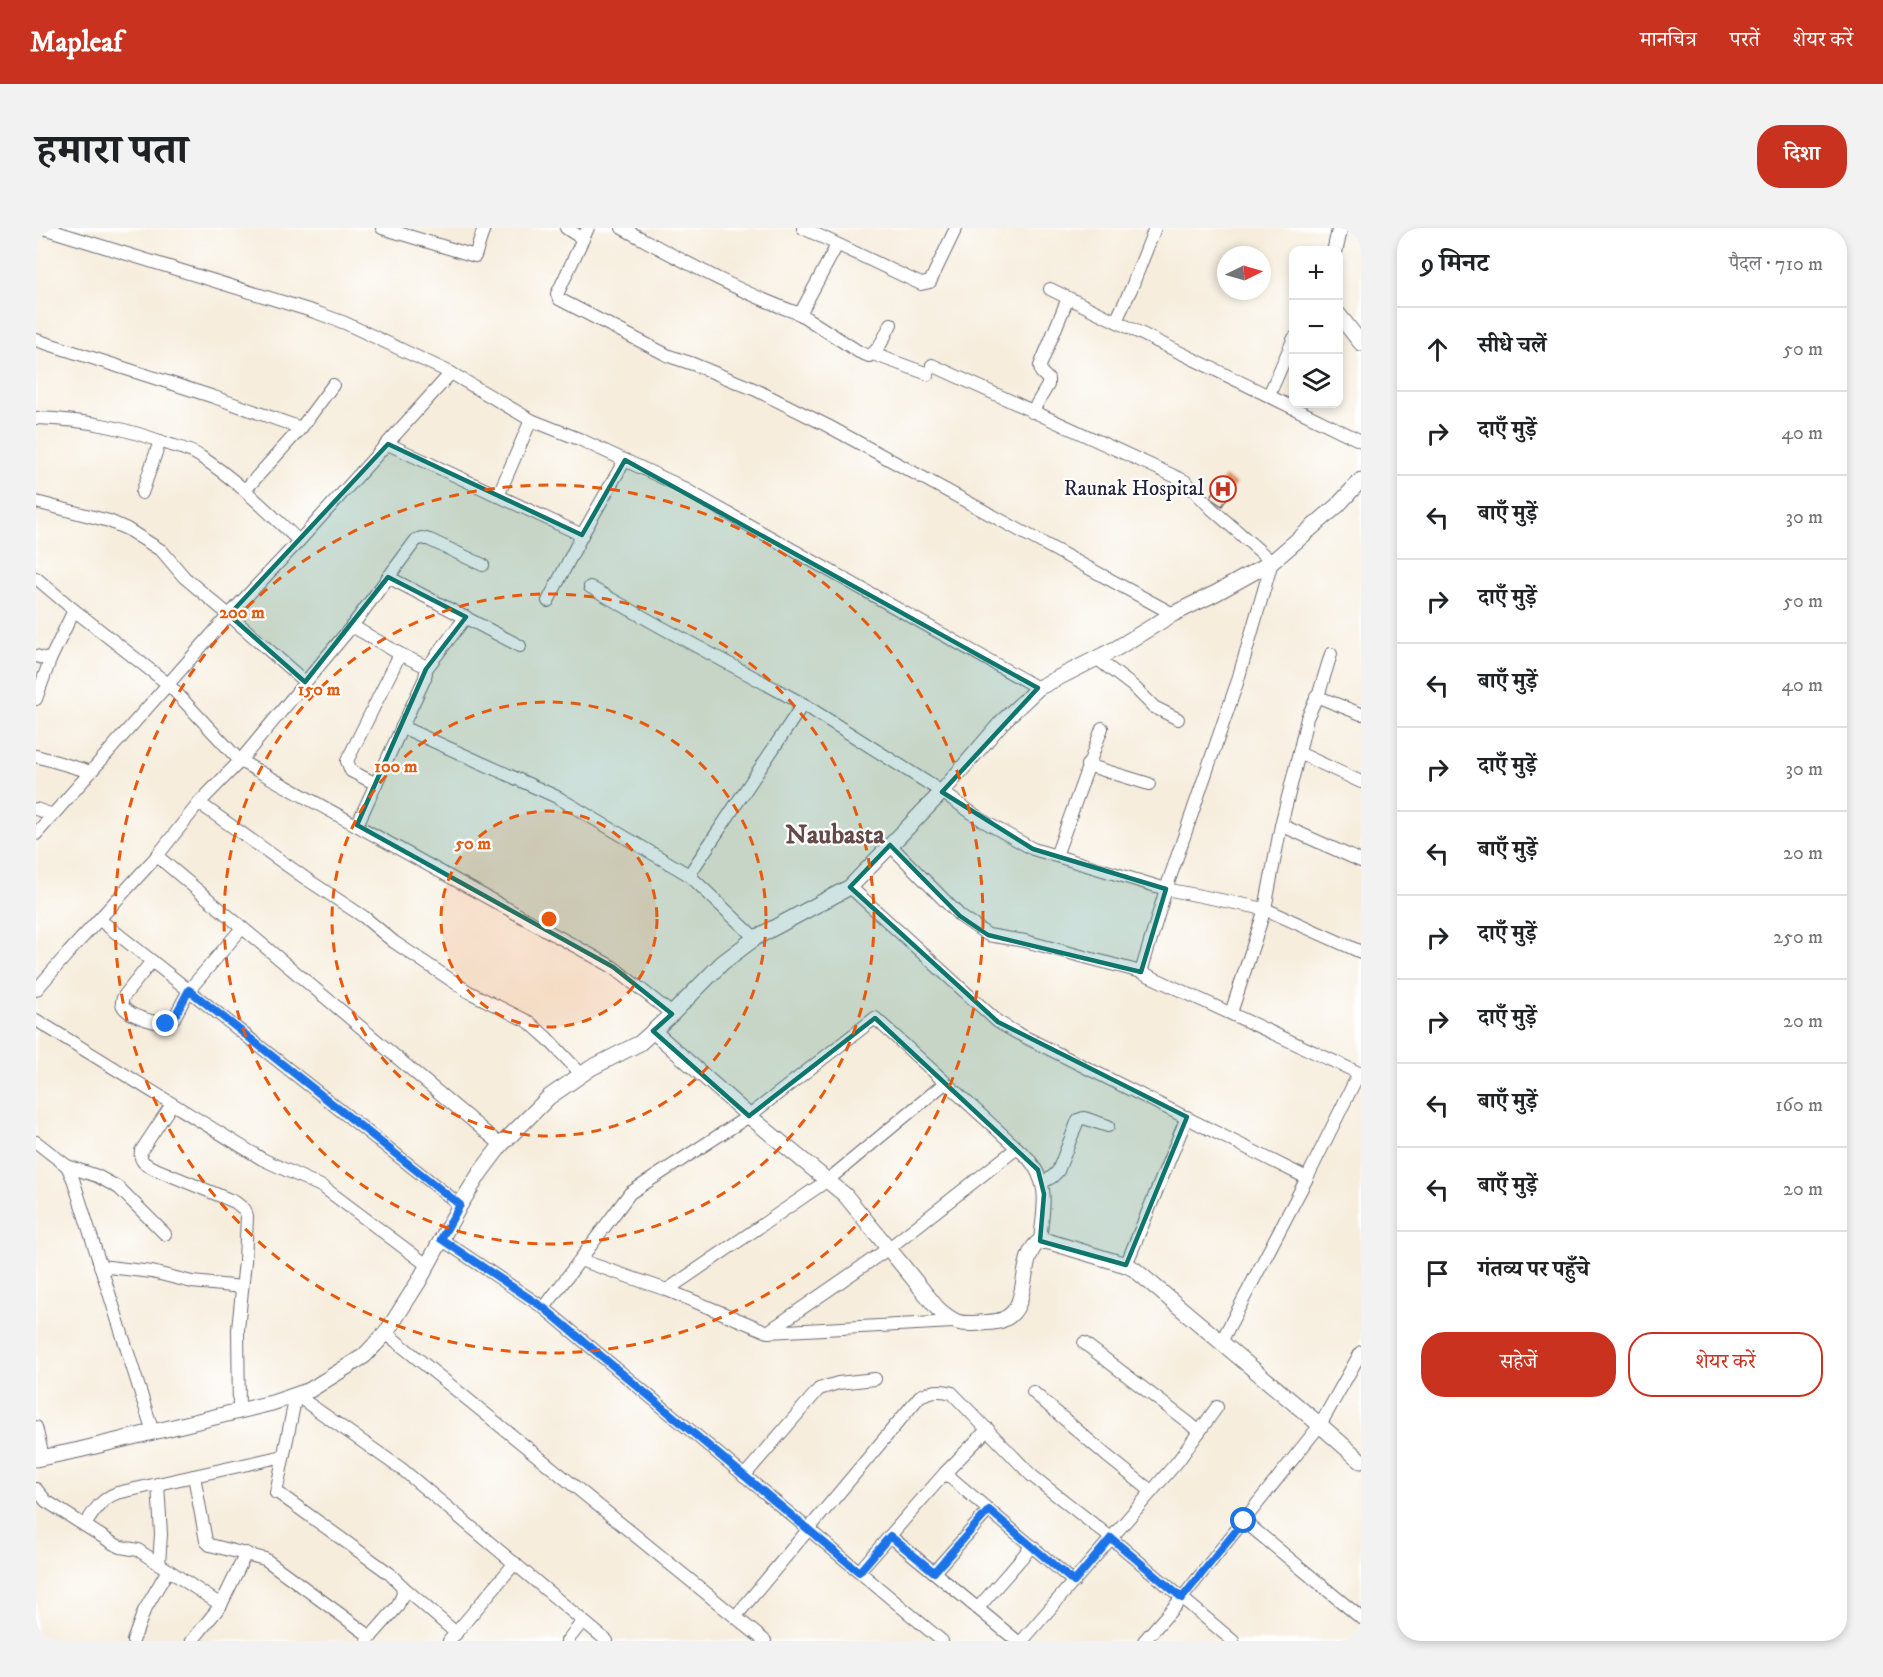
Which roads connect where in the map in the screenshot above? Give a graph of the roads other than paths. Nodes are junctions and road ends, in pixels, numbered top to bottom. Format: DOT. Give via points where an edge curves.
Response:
graph roads {
  1 [pos="46,228"];
  2 [pos="382,228"];
  3 [pos="484,228"];
  4 [pos="566,228"];
  5 [pos="622,228"];
  6 [pos="803,228"];
  7 [pos="956,228"];
  8 [pos="1155,228"];
  9 [pos="1340,228"];
  10 [pos="586,233"];
  11 [pos="837,245"];
  12 [pos="1336,246"];
  13 [pos="1050,289"];
  14 [pos="1068,298"];
  15 [pos="800,314"];
  16 [pos="1343,320"];
  17 [pos="1116,321"];
  18 [pos="891,324"];
  19 [pos="36,340"];
  20 [pos="1361,343"];
  21 [pos="1289,348"];
  22 [pos="873,354"];
  23 [pos="452,373"];
  24 [pos="333,385"];
  25 [pos="1269,395"];
  26 [pos="1032,412"];
  27 [pos="36,418"];
  28 [pos="531,420"];
  29 [pos="301,428"];
  30 [pos="160,441"];
  31 [pos="1361,441"];
  32 [pos="388,444"];
  33 [pos="625,460"];
  34 [pos="1361,480"];
  35 [pos="245,490"];
  36 [pos="142,493"];
  37 [pos="498,496"];
  38 [pos="36,502"];
  39 [pos="582,535"];
  40 [pos="300,541"];
  41 [pos="1272,562"];
  42 [pos="483,565"];
  43 [pos="388,577"];
  44 [pos="36,578"];
  45 [pos="590,586"];
  46 [pos="548,601"];
  47 [pos="74,610"];
  48 [pos="1173,614"];
  49 [pos="230,615"];
  50 [pos="466,617"];
  51 [pos="352,626"];
  52 [pos="520,646"];
  53 [pos="400,654"];
  54 [pos="1331,654"];
  55 [pos="36,656"];
  56 [pos="1096,658"];
  57 [pos="50,660"];
  58 [pos="426,669"];
  59 [pos="305,682"];
  60 [pos="168,684"];
  61 [pos="1038,688"];
  62 [pos="1316,696"];
  63 [pos="36,699"];
  64 [pos="803,704"];
  65 [pos="1361,714"];
  66 [pos="1178,719"];
  67 [pos="402,727"];
  68 [pos="1102,728"];
  69 [pos="1299,753"];
  70 [pos="36,756"];
  71 [pos="240,760"];
  72 [pos="1088,765"];
  73 [pos="92,772"];
  74 [pos="1361,782"];
  75 [pos="376,784"];
  76 [pos="1149,784"];
  77 [pos="942,792"];
  78 [pos="199,803"];
  79 [pos="36,809"];
  80 [pos="54,815"];
  81 [pos="357,825"];
  82 [pos="1281,825"];
  83 [pos="36,834"];
  84 [pos="890,845"];
  85 [pos="158,856"];
  86 [pos="1056,856"];
  87 [pos="1361,861"];
  88 [pos="689,875"];
  89 [pos="850,887"];
  90 [pos="1166,889"];
  91 [pos="1265,909"];
  92 [pos="100,920"];
  93 [pos="242,928"];
  94 [pos="755,938"];
  95 [pos="1361,952"];
  96 [pos="152,961"];
  97 [pos="1141,972"];
  98 [pos="36,990"];
  99 [pos="189,990"];
  100 [pos="1231,1013"];
  101 [pos="672,1014"];
  102 [pos="36,1020"];
  103 [pos="653,1031"];
  104 [pos="1360,1074"];
  105 [pos="582,1075"];
  106 [pos="945,1083"];
  107 [pos="172,1104"];
  108 [pos="749,1116"];
  109 [pos="1187,1118"];
  110 [pos="1108,1126"];
  111 [pos="36,1142"];
  112 [pos="501,1145"];
  113 [pos="1017,1148"];
  114 [pos="67,1166"];
  115 [pos="1307,1178"];
  116 [pos="828,1180"];
  117 [pos="1043,1182"];
  118 [pos="460,1205"];
  119 [pos="165,1234"];
  120 [pos="441,1239"];
  121 [pos="1040,1241"];
  122 [pos="889,1248"];
  123 [pos="580,1260"];
  124 [pos="427,1265"];
  125 [pos="100,1266"];
  126 [pos="1126,1266"];
  127 [pos="242,1287"];
  128 [pos="667,1290"];
  129 [pos="544,1308"];
  130 [pos="953,1322"];
  131 [pos="768,1332"];
  132 [pos="386,1333"];
  133 [pos="1221,1342"];
  134 [pos="1084,1343"];
  135 [pos="1361,1352"];
  136 [pos="875,1379"];
  137 [pos="1033,1392"];
  138 [pos="296,1395"];
  139 [pos="1217,1407"];
  140 [pos="239,1411"];
  141 [pos="1320,1425"];
  142 [pos="36,1427"];
  143 [pos="988,1429"];
  144 [pos="153,1432"];
  145 [pos="1199,1432"];
  146 [pos="279,1457"];
  147 [pos="40,1458"];
  148 [pos="1361,1461"];
  149 [pos="945,1473"];
  150 [pos="194,1476"];
  151 [pos="744,1476"];
  152 [pos="158,1484"];
  153 [pos="36,1489"];
  154 [pos="1151,1491"];
  155 [pos="989,1510"];
  156 [pos="1244,1521"];
  157 [pos="84,1525"];
  158 [pos="809,1530"];
  159 [pos="890,1536"];
  160 [pos="1111,1538"];
  161 [pos="1032,1546"];
  162 [pos="246,1553"];
  163 [pos="515,1563"];
  164 [pos="163,1567"];
  165 [pos="859,1572"];
  166 [pos="934,1572"];
  167 [pos="1074,1582"];
  168 [pos="402,1586"];
  169 [pos="1182,1598"];
  170 [pos="221,1605"];
  171 [pos="978,1608"];
  172 [pos="736,1616"];
  173 [pos="1361,1618"];
  174 [pos="583,1621"];
  175 [pos="454,1636"];
  176 [pos="369,1639"];
  177 [pos="133,1641"];
  178 [pos="192,1641"];
  179 [pos="567,1641"];
  180 [pos="607,1641"];
  181 [pos="765,1641"];
  182 [pos="942,1641"];
  183 [pos="1017,1641"];
  184 [pos="1022,1641"];
  185 [pos="1144,1641"];
  186 [pos="1233,1641"];
  1 -- 23 [label="street" via="315,312"];
  2 -- 3 [label="street" via="475,256"];
  4 -- 10 [label="street"];
  5 -- 15 [label="street" via="706,274"];
  6 -- 11 [label="street"];
  7 -- 11 [label="street" via="927,284"];
  8 -- 17 [label="street"];
  9 -- 12 [label="street"];
  10 -- 48 [label="street" via="559,299 669,356 756,390 828,426"];
  11 -- 15 [label="street"];
  13 -- 14 [label="street"];
  14 -- 17 [label="street"];
  14 -- 26 [label="street" via="1040,366 1048,385"];
  15 -- 22 [label="street" via="859,352"];
  16 -- 20 [label="street"];
  17 -- 25 [label="street"];
  18 -- 22 [label="street"];
  19 -- 29 [label="street"];
  21 -- 25 [label="street"];
  22 -- 26 [label="street" via="930,370"];
  23 -- 28 [label="street"];
  23 -- 32 [label="street"];
  24 -- 29 [label="street"];
  25 -- 31 [label="street"];
  26 -- 41 [label="street" via="1185,482"];
  27 -- 30 [label="street" via="104,424"];
  28 -- 33 [label="street"];
  28 -- 37 [label="street"];
  29 -- 35 [label="street"];
  30 -- 35 [label="street" via="199,455"];
  30 -- 36 [label="street"];
  32 -- 37 [label="street"];
  32 -- 40 [label="street"];
  33 -- 39 [label="street"];
  33 -- 61 [label="street" via="674,483"];
  34 -- 41 [label="street"];
  35 -- 40 [label="street"];
  37 -- 39 [label="street"];
  38 -- 49 [label="street" via="127,529 162,551 184,577"];
  39 -- 46 [label="street"];
  40 -- 49 [label="street"];
  41 -- 48 [label="street"];
  41 -- 90 [label="street" via="1237,683"];
  42 -- 43 [label="street" via="419,538"];
  43 -- 50 [label="street"];
  43 -- 51 [label="street"];
  44 -- 47 [label="street"];
  45 -- 64 [label="street"];
  47 -- 57 [label="street"];
  47 -- 60 [label="street"];
  48 -- 56 [label="street"];
  49 -- 59 [label="street"];
  49 -- 60 [label="street"];
  50 -- 52 [label="street"];
  50 -- 58 [label="street"];
  51 -- 53 [label="street"];
  51 -- 59 [label="street"];
  53 -- 58 [label="street" via="420,662"];
  53 -- 75 [label="street" via="347,761 351,771"];
  54 -- 62 [label="street"];
  55 -- 57 [label="street"];
  56 -- 61 [label="street"];
  56 -- 66 [label="street" via="1154,707"];
  57 -- 63 [label="street"];
  58 -- 67 [label="street"];
  59 -- 71 [label="street"];
  60 -- 71 [label="street"];
  60 -- 73 [label="street"];
  61 -- 77 [label="street" via="1002,722"];
  62 -- 65 [label="street"];
  62 -- 69 [label="street"];
  64 -- 77 [label="street"];
  64 -- 88 [label="street"];
  67 -- 75 [label="street"];
  67 -- 88 [label="street" via="557,797"];
  68 -- 72 [label="street"];
  69 -- 74 [label="street"];
  69 -- 82 [label="street"];
  70 -- 73 [label="street"];
  71 -- 78 [label="street"];
  71 -- 81 [label="street"];
  72 -- 76 [label="street"];
  72 -- 86 [label="street"];
  73 -- 80 [label="street"];
  75 -- 81 [label="street"];
  77 -- 84 [label="street"];
  77 -- 86 [label="street" via="1033,849"];
  78 -- 85 [label="street"];
  78 -- 105 [label="street" via="394,942 470,992 529,1022"];
  79 -- 80 [label="street"];
  80 -- 83 [label="street"];
  81 -- 101 [label="street" via="613,967"];
  82 -- 87 [label="street"];
  82 -- 91 [label="street"];
  84 -- 89 [label="street"];
  84 -- 97 [label="street" via="960,916 988,935"];
  85 -- 92 [label="street"];
  85 -- 93 [label="street"];
  86 -- 90 [label="street"];
  88 -- 94 [label="street"];
  89 -- 94 [label="street"];
  89 -- 109 [label="street" via="998,1022"];
  90 -- 91 [label="street"];
  90 -- 97 [label="street"];
  91 -- 95 [label="street"];
  91 -- 100 [label="street"];
  92 -- 96 [label="street"];
  92 -- 98 [label="street"];
  93 -- 99 [label="street"];
  93 -- 112 [label="street"];
  94 -- 101 [label="street" via="722,963"];
  96 -- 99 [label="street"];
  96 -- 99 [label="street" via="122,1000 128,1012 166,1024 174,1018"];
  97 -- 100 [label="street"];
  99 -- 118 [label="street"];
  100 -- 104 [label="street"];
  101 -- 103 [label="street"];
  102 -- 107 [label="street"];
  103 -- 105 [label="street" via="640,1043"];
  103 -- 108 [label="street"];
  104 -- 115 [label="street"];
  105 -- 112 [label="street" via="549,1097"];
  106 -- 108 [label="street" via="875,1018"];
  106 -- 113 [label="street"];
  106 -- 116 [label="street"];
  107 -- 124 [label="street" via="262,1159 323,1187"];
  107 -- 127 [label="street" via="141,1151 141,1159 245,1210 248,1229"];
  108 -- 116 [label="street"];
  108 -- 123 [label="street" via="630,1193"];
  109 -- 115 [label="street"];
  109 -- 126 [label="street"];
  110 -- 117 [label="street" via="1084,1118 1078,1120 1058,1171"];
  111 -- 114 [label="street"];
  112 -- 118 [label="street"];
  113 -- 117 [label="street" via="1038,1170"];
  113 -- 122 [label="street"];
  114 -- 119 [label="street" via="119,1188"];
  114 -- 125 [label="street"];
  115 -- 133 [label="street"];
  116 -- 122 [label="street"];
  116 -- 128 [label="street"];
  117 -- 121 [label="street"];
  118 -- 120 [label="street"];
  120 -- 124 [label="street"];
  120 -- 129 [label="street"];
  121 -- 126 [label="street"];
  121 -- 130 [label="street" via="1031,1248 1019,1300 1011,1314 1000,1321"];
  122 -- 130 [label="street"];
  122 -- 131 [label="street"];
  123 -- 128 [label="street"];
  123 -- 129 [label="street"];
  124 -- 132 [label="street"];
  125 -- 127 [label="street"];
  125 -- 144 [label="street"];
  126 -- 133 [label="street"];
  127 -- 140 [label="street"];
  128 -- 131 [label="street"];
  129 -- 151 [label="street"];
  130 -- 131 [label="street"];
  132 -- 138 [label="street" via="364,1356"];
  132 -- 172 [label="street"];
  133 -- 141 [label="street"];
  134 -- 145 [label="street"];
  135 -- 141 [label="street"];
  136 -- 151 [label="street" via="819,1389"];
  137 -- 154 [label="street"];
  138 -- 140 [label="street"];
  138 -- 163 [label="street" via="404,1470"];
  138 -- 168 [label="street" via="279,1494"];
  139 -- 145 [label="street"];
  140 -- 144 [label="street"];
  141 -- 148 [label="street"];
  141 -- 156 [label="street"];
  142 -- 147 [label="street"];
  143 -- 149 [label="street"];
  143 -- 158 [label="street" via="952,1393 943,1390 920,1396"];
  143 -- 160 [label="street" via="1031,1475"];
  144 -- 147 [label="street"];
  145 -- 154 [label="street"];
  146 -- 150 [label="street"];
  149 -- 155 [label="street"];
  149 -- 159 [label="street"];
  150 -- 152 [label="street"];
  150 -- 162 [label="street" via="206,1541"];
  151 -- 158 [label="street"];
  152 -- 157 [label="street" via="110,1495"];
  152 -- 164 [label="street"];
  153 -- 157 [label="street" via="46,1501"];
  154 -- 160 [label="street"];
  155 -- 161 [label="street"];
  155 -- 166 [label="street"];
  156 -- 169 [label="street"];
  156 -- 173 [label="street"];
  157 -- 164 [label="street" via="114,1544 138,1550"];
  158 -- 165 [label="street"];
  158 -- 172 [label="street"];
  159 -- 165 [label="street"];
  159 -- 166 [label="street"];
  160 -- 167 [label="street"];
  160 -- 169 [label="street"];
  161 -- 167 [label="street"];
  161 -- 171 [label="street"];
  162 -- 170 [label="street"];
  162 -- 176 [label="street" via="274,1564"];
  163 -- 174 [label="street"];
  163 -- 175 [label="street"];
  164 -- 170 [label="street"];
  164 -- 177 [label="street"];
  165 -- 182 [label="street"];
  166 -- 171 [label="street"];
  167 -- 184 [label="street"];
  168 -- 175 [label="street"];
  168 -- 176 [label="street" via="404,1594 397,1607"];
  169 -- 185 [label="street"];
  169 -- 186 [label="street"];
  170 -- 178 [label="street"];
  171 -- 183 [label="street"];
  172 -- 181 [label="street"];
  174 -- 179 [label="street"];
  174 -- 180 [label="street"];
}
